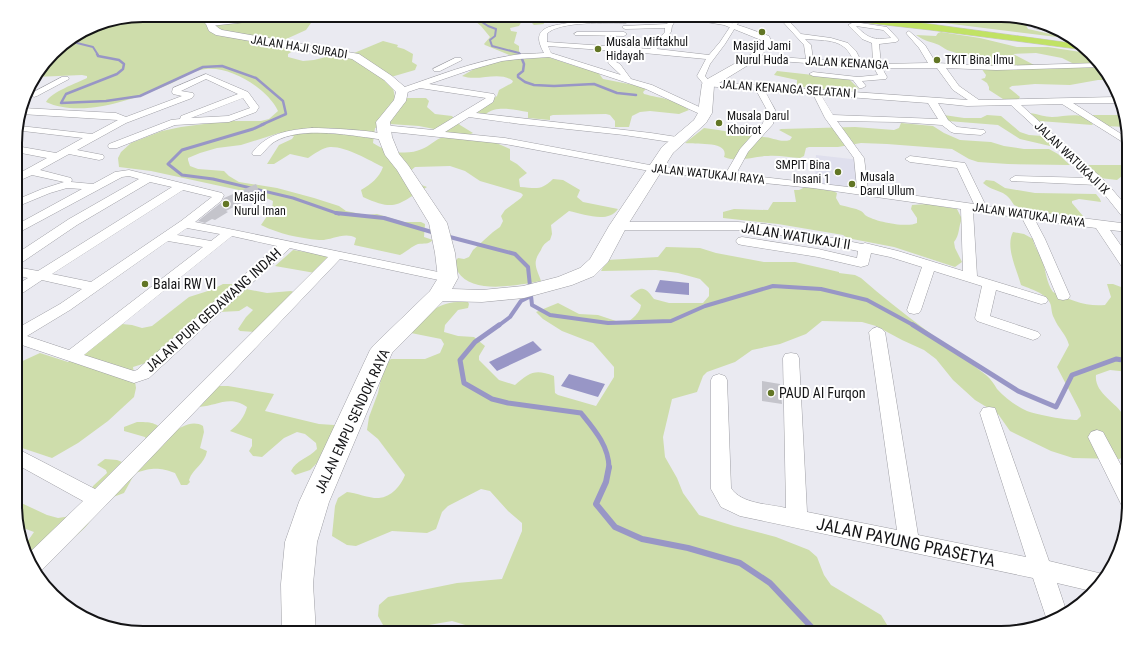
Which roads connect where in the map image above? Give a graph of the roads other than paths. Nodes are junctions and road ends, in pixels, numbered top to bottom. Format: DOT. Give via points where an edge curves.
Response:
graph roads {
  1 [pos="207,22"];
  2 [pos="228,22"];
  3 [pos="575,22"];
  4 [pos="607,22"];
  5 [pos="672,22"];
  6 [pos="718,22"];
  7 [pos="736,22"];
  8 [pos="787,22"];
  9 [pos="852,22"];
  10 [pos="860,22"];
  11 [pos="877,22"];
  12 [pos="885,22"];
  13 [pos="210,24"];
  14 [pos="627,25"];
  15 [pos="734,25"];
  16 [pos="669,26"];
  17 [pos="909,33"];
  18 [pos="578,34"];
  19 [pos="799,36"];
  20 [pos="875,42"];
  21 [pos="1069,43"];
  22 [pos="544,44"];
  23 [pos="1075,47"];
  24 [pos="621,49"];
  25 [pos="652,51"];
  26 [pos="551,55"];
  27 [pos="711,56"];
  28 [pos="754,57"];
  29 [pos="458,60"];
  30 [pos="810,61"];
  31 [pos="859,65"];
  32 [pos="1094,65"];
  33 [pos="877,66"];
  34 [pos="937,66"];
  35 [pos="813,74"];
  36 [pos="447,75"];
  37 [pos="65,79"];
  38 [pos="628,79"];
  39 [pos="857,79"];
  40 [pos="708,84"];
  41 [pos="419,85"];
  42 [pos="759,87"];
  43 [pos="402,91"];
  44 [pos="815,91"];
  45 [pos="33,93"];
  46 [pos="245,94"];
  47 [pos="868,95"];
  48 [pos="931,100"];
  49 [pos="1013,102"];
  50 [pos="1065,102"];
  51 [pos="1116,102"];
  52 [pos="977,103"];
  53 [pos="26,111"];
  54 [pos="705,113"];
  55 [pos="468,114"];
  56 [pos="830,118"];
  57 [pos="123,121"];
  58 [pos="174,122"];
  59 [pos="945,122"];
  60 [pos="23,128"];
  61 [pos="981,132"];
  62 [pos="384,133"];
  63 [pos="436,133"];
  64 [pos="98,135"];
  65 [pos="133,138"];
  66 [pos="1122,139"];
  67 [pos="677,140"];
  68 [pos="113,146"];
  69 [pos="22,150"];
  70 [pos="68,152"];
  71 [pos="257,153"];
  72 [pos="58,157"];
  73 [pos="99,157"];
  74 [pos="910,159"];
  75 [pos="655,169"];
  76 [pos="31,171"];
  77 [pos="22,176"];
  78 [pos="729,176"];
  79 [pos="148,178"];
  80 [pos="67,180"];
  81 [pos="1015,180"];
  82 [pos="1100,182"];
  83 [pos="182,186"];
  84 [pos="92,187"];
  85 [pos="863,192"];
  86 [pos="22,197"];
  87 [pos="967,206"];
  88 [pos="982,209"];
  89 [pos="1122,209"];
  90 [pos="1026,215"];
  91 [pos="185,224"];
  92 [pos="1100,225"];
  93 [pos="618,226"];
  94 [pos="22,227"];
  95 [pos="1122,227"];
  96 [pos="230,232"];
  97 [pos="166,237"];
  98 [pos="742,241"];
  99 [pos="287,244"];
  100 [pos="214,245"];
  101 [pos="865,247"];
  102 [pos="337,255"];
  103 [pos="22,256"];
  104 [pos="1122,257"];
  105 [pos="929,265"];
  106 [pos="22,272"];
  107 [pos="40,276"];
  108 [pos="970,279"];
  109 [pos="990,284"];
  110 [pos="443,286"];
  111 [pos="22,287"];
  112 [pos="94,287"];
  113 [pos="1064,296"];
  114 [pos="1041,300"];
  115 [pos="914,310"];
  116 [pos="877,332"];
  117 [pos="22,333"];
  118 [pos="1033,335"];
  119 [pos="22,339"];
  120 [pos="71,357"];
  121 [pos="791,358"];
  122 [pos="719,380"];
  123 [pos="989,413"];
  124 [pos="1097,438"];
  125 [pos="22,458"];
  126 [pos="1122,486"];
  127 [pos="98,500"];
  128 [pos="797,519"];
  129 [pos="909,543"];
  130 [pos="35,561"];
  131 [pos="1042,570"];
  132 [pos="1095,581"];
  133 [pos="1056,613"];
  134 [pos="299,626"];
  1 -- 13 [label="street, JALAN HAJI SURADI"];
  2 -- 13 [label="street"];
  3 -- 22 [label="street" via="547,29 544,32"];
  4 -- 14 [label="street"];
  5 -- 16 [label="street"];
  6 -- 15 [label="street"];
  7 -- 15 [label="street"];
  8 -- 19 [label="street"];
  9 -- 20 [label="street" via="851,25 864,38"];
  10 -- 20 [label="street" via="885,28 896,40"];
  11 -- 21 [label="highway" via="976,30"];
  12 -- 23 [label="highway"];
  13 -- 43 [label="street, JALAN HAJI SURADI" via="212,29 219,33 357,57"];
  14 -- 16 [label="street"];
  14 -- 18 [label="street"];
  14 -- 24 [label="street"];
  15 -- 27 [label="street"];
  15 -- 28 [label="street" via="766,39 767,43"];
  16 -- 25 [label="street" via="668,32"];
  17 -- 34 [label="street"];
  19 -- 30 [label="street" via="807,45"];
  19 -- 31 [label="street" via="845,43 852,50"];
  20 -- 33 [label="street"];
  22 -- 24 [label="street"];
  22 -- 26 [label="street" via="547,53"];
  24 -- 25 [label="street"];
  24 -- 38 [label="street" via="612,63 618,66"];
  25 -- 27 [label="street"];
  26 -- 36 [label="street" via="491,62"];
  26 -- 38 [label="street"];
  27 -- 40 [label="street" via="701,76"];
  28 -- 30 [label="street, JALAN KENANGA"];
  28 -- 40 [label="street"];
  29 -- 36 [label="street" via="432,72"];
  30 -- 31 [label="street, JALAN KENANGA"];
  31 -- 33 [label="street, JALAN KENANGA"];
  32 -- 34 [label="street, JALAN KENANGA" via="1010,68"];
  33 -- 34 [label="street, JALAN KENANGA"];
  33 -- 39 [label="street" via="882,78"];
  34 -- 52 [label="street" via="956,88"];
  35 -- 39 [label="street, JALAN KENANGA SELATAN I"];
  36 -- 41 [label="street"];
  37 -- 45 [label="street"];
  38 -- 54 [label="street" via="659,90"];
  39 -- 47 [label="street, JALAN KENANGA SELATAN I"];
  40 -- 42 [label="street, JALAN KENANGA SELATAN I"];
  40 -- 54 [label="street"];
  41 -- 43 [label="street"];
  41 -- 55 [label="street" via="491,96 490,100"];
  42 -- 44 [label="street, JALAN KENANGA SELATAN I"];
  42 -- 78 [label="street" via="771,110 768,124 744,150"];
  43 -- 62 [label="street" via="400,101 383,122"];
  44 -- 47 [label="street, JALAN KENANGA SELATAN I"];
  44 -- 56 [label="street"];
  46 -- 57 [label="street" via="203,76 176,90 189,96"];
  46 -- 58 [label="street"];
  46 -- 58 [label="street" via="255,108 232,119"];
  47 -- 48 [label="street, JALAN KENANGA SELATAN I" via="891,93"];
  48 -- 52 [label="street, JALAN KENANGA SELATAN I"];
  48 -- 59 [label="street"];
  49 -- 50 [label="street, JALAN KENANGA SELATAN I"];
  49 -- 52 [label="street, JALAN KENANGA SELATAN I"];
  49 -- 82 [label="street, JALAN WATUKAJI IX"];
  50 -- 51 [label="street, JALAN KENANGA SELATAN I"];
  50 -- 66 [label="street"];
  53 -- 57 [label="street" via="116,116 122,117"];
  54 -- 67 [label="street" via="699,123"];
  55 -- 63 [label="street"];
  55 -- 67 [label="street"];
  56 -- 59 [label="street, JALAN KENANGA SELATAN I"];
  56 -- 85 [label="street" via="860,158"];
  57 -- 64 [label="street"];
  58 -- 65 [label="street"];
  59 -- 61 [label="street" via="954,130"];
  60 -- 64 [label="street"];
  62 -- 63 [label="street, JALAN WATUKAJI RAYA"];
  62 -- 71 [label="street, JALAN WATUKAJI RAYA" via="291,133 271,139"];
  62 -- 110 [label="street" via="392,155 403,168 440,230 445,253"];
  63 -- 75 [label="street, JALAN WATUKAJI RAYA" via="505,141"];
  64 -- 65 [label="street"];
  64 -- 70 [label="street"];
  65 -- 68 [label="street"];
  67 -- 75 [label="street"];
  69 -- 72 [label="street"];
  70 -- 72 [label="street"];
  70 -- 73 [label="street"];
  72 -- 76 [label="street"];
  74 -- 88 [label="street" via="961,165"];
  75 -- 78 [label="street, JALAN WATUKAJI RAYA"];
  75 -- 93 [label="street"];
  76 -- 77 [label="street"];
  76 -- 80 [label="street"];
  78 -- 85 [label="street, JALAN WATUKAJI RAYA"];
  79 -- 83 [label="street, JALAN PURI GEDAWANG INDAH"];
  79 -- 84 [label="street, JALAN PURI GEDAWANG INDAH" via="123,173"];
  79 -- 103 [label="street" via="73,222"];
  81 -- 82 [label="street"];
  82 -- 89 [label="street, JALAN WATUKAJI IX"];
  83 -- 91 [label="street, JALAN PURI GEDAWANG INDAH" via="219,196"];
  83 -- 107 [label="street"];
  84 -- 86 [label="street" via="67,185"];
  84 -- 94 [label="street, JALAN PURI GEDAWANG INDAH"];
  85 -- 87 [label="street, JALAN WATUKAJI RAYA"];
  87 -- 88 [label="street, JALAN WATUKAJI RAYA"];
  87 -- 108 [label="street"];
  88 -- 90 [label="street, JALAN WATUKAJI RAYA"];
  90 -- 92 [label="street, JALAN WATUKAJI RAYA"];
  90 -- 113 [label="street"];
  91 -- 96 [label="street, JALAN PURI GEDAWANG INDAH"];
  91 -- 97 [label="street, JALAN PURI GEDAWANG INDAH"];
  92 -- 95 [label="street, JALAN WATUKAJI RAYA"];
  92 -- 104 [label="street"];
  93 -- 101 [label="street, JALAN WATUKAJI II" via="765,228"];
  93 -- 110 [label="street" via="598,262 587,272 566,281 531,290 482,296"];
  96 -- 99 [label="street, JALAN PURI GEDAWANG INDAH"];
  96 -- 100 [label="street"];
  97 -- 100 [label="street"];
  97 -- 112 [label="street, JALAN PURI GEDAWANG INDAH"];
  98 -- 101 [label="street" via="818,253 861,263"];
  99 -- 102 [label="street, JALAN PURI GEDAWANG INDAH"];
  99 -- 120 [label="street, JALAN PURI GEDAWANG INDAH" via="138,377"];
  100 -- 120 [label="street"];
  101 -- 105 [label="street, JALAN WATUKAJI II"];
  102 -- 110 [label="street, JALAN PURI GEDAWANG INDAH"];
  102 -- 127 [label="street"];
  105 -- 108 [label="street, JALAN WATUKAJI II"];
  105 -- 115 [label="street"];
  106 -- 107 [label="street"];
  107 -- 111 [label="street"];
  107 -- 112 [label="street"];
  108 -- 109 [label="street, JALAN WATUKAJI II"];
  109 -- 114 [label="street, JALAN WATUKAJI II"];
  109 -- 118 [label="street" via="982,318"];
  110 -- 134 [label="street, JALAN EMPU SENDOK RAYA" via="380,354 314,502 301,542 297,584"];
  112 -- 117 [label="street, JALAN PURI GEDAWANG INDAH"];
  116 -- 129 [label="street"];
  119 -- 120 [label="street, JALAN PURI GEDAWANG INDAH"];
  121 -- 128 [label="street"];
  122 -- 128 [label="street, JALAN PAYUNG PRASETYA" via="721,489 728,501 740,507"];
  123 -- 131 [label="street"];
  124 -- 126 [label="street"];
  125 -- 127 [label="street"];
  127 -- 130 [label="street"];
  128 -- 129 [label="street, JALAN PAYUNG PRASETYA"];
  129 -- 131 [label="street, JALAN PAYUNG PRASETYA"];
  131 -- 132 [label="street, JALAN PAYUNG PRASETYA"];
  131 -- 133 [label="street"];
}
